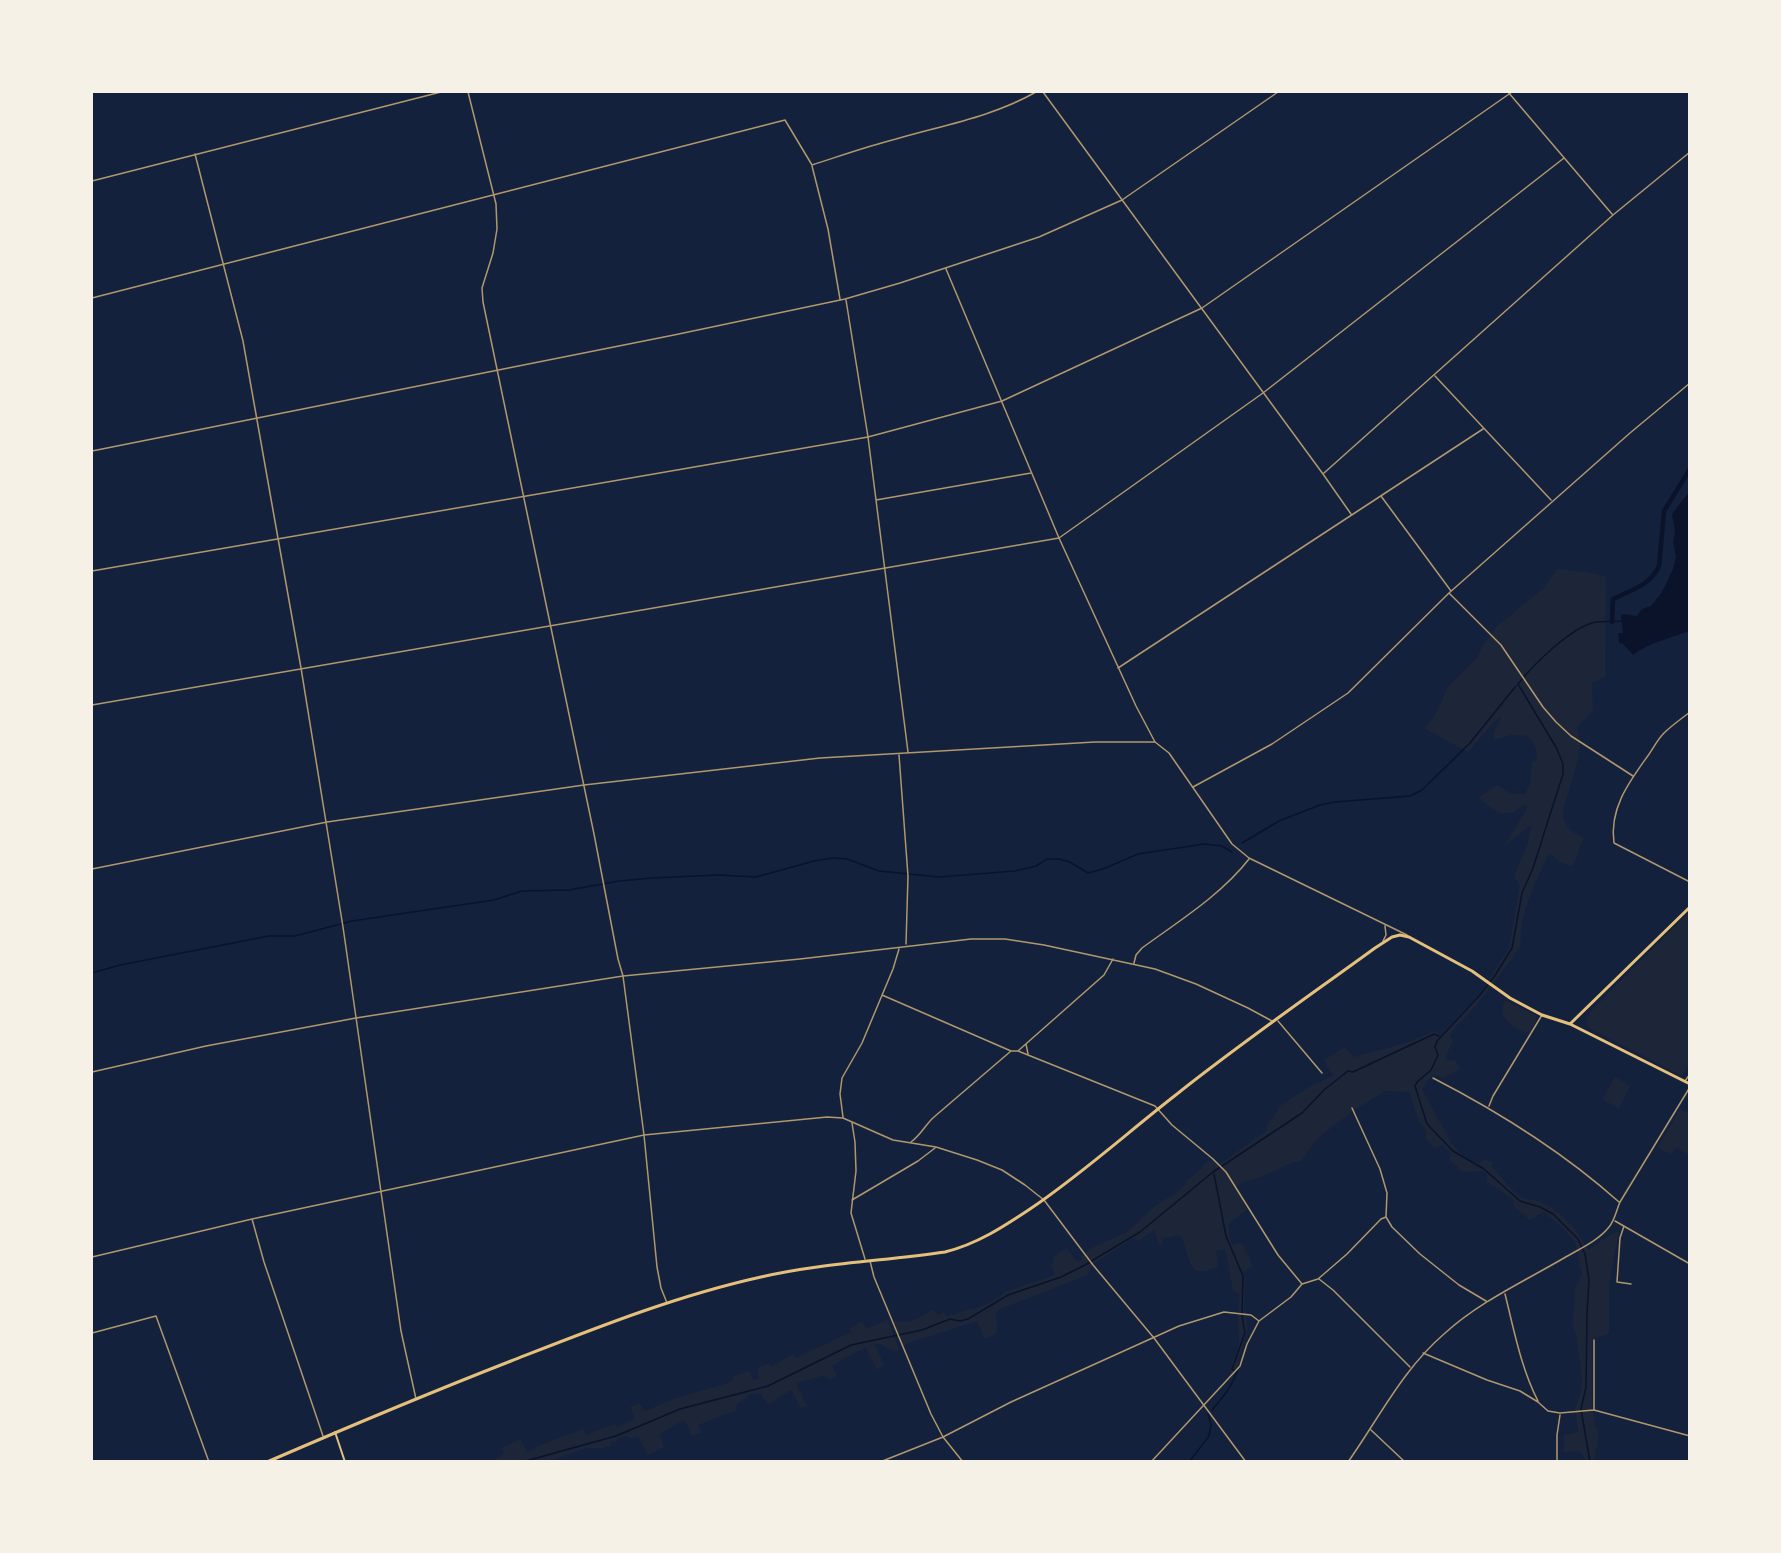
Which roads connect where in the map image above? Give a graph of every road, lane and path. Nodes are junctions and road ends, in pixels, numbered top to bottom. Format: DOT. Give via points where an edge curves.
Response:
graph roads {
  1 [pos="441,92"];
  2 [pos="468,92"];
  3 [pos="1036,92"];
  4 [pos="1043,92"];
  5 [pos="1278,92"];
  6 [pos="1510,92"];
  7 [pos="1689,152"];
  8 [pos="195,154"];
  9 [pos="1564,158"];
  10 [pos="812,165"];
  11 [pos="92,181"];
  12 [pos="494,194"];
  13 [pos="1122,200"];
  14 [pos="1613,215"];
  15 [pos="222,265"];
  16 [pos="946,268"];
  17 [pos="92,298"];
  18 [pos="845,299"];
  19 [pos="840,300"];
  20 [pos="1202,308"];
  21 [pos="498,369"];
  22 [pos="1435,375"];
  23 [pos="1689,383"];
  24 [pos="1263,393"];
  25 [pos="1002,401"];
  26 [pos="256,418"];
  27 [pos="1483,429"];
  28 [pos="868,438"];
  29 [pos="92,451"];
  30 [pos="1032,473"];
  31 [pos="1323,474"];
  32 [pos="524,496"];
  33 [pos="1381,496"];
  34 [pos="875,500"];
  35 [pos="1552,501"];
  36 [pos="1351,514"];
  37 [pos="1059,538"];
  38 [pos="277,540"];
  39 [pos="886,568"];
  40 [pos="92,571"];
  41 [pos="1450,592"];
  42 [pos="551,626"];
  43 [pos="301,668"];
  44 [pos="1118,668"];
  45 [pos="92,705"];
  46 [pos="1689,712"];
  47 [pos="1155,742"];
  48 [pos="908,753"];
  49 [pos="899,754"];
  50 [pos="1633,776"];
  51 [pos="584,785"];
  52 [pos="1192,787"];
  53 [pos="327,822"];
  54 [pos="1249,858"];
  55 [pos="92,869"];
  56 [pos="1689,882"];
  57 [pos="1689,907"];
  58 [pos="1384,924"];
  59 [pos="1409,937"];
  60 [pos="1383,942"];
  61 [pos="906,946"];
  62 [pos="899,947"];
  63 [pos="1113,959"];
  64 [pos="1134,964"];
  65 [pos="623,976"];
  66 [pos="882,995"];
  67 [pos="1542,1015"];
  68 [pos="356,1018"];
  69 [pos="1275,1021"];
  70 [pos="1570,1024"];
  71 [pos="1026,1043"];
  72 [pos="1011,1051"];
  73 [pos="1018,1051"];
  74 [pos="1028,1055"];
  75 [pos="92,1072"];
  76 [pos="1322,1072"];
  77 [pos="1689,1074"];
  78 [pos="1433,1078"];
  79 [pos="1685,1082"];
  80 [pos="1689,1085"];
  81 [pos="1489,1107"];
  82 [pos="1352,1108"];
  83 [pos="1158,1109"];
  84 [pos="843,1118"];
  85 [pos="852,1122"];
  86 [pos="644,1136"];
  87 [pos="911,1143"];
  88 [pos="936,1147"];
  89 [pos="381,1191"];
  90 [pos="852,1200"];
  91 [pos="1044,1200"];
  92 [pos="1620,1202"];
  93 [pos="1386,1217"];
  94 [pos="252,1219"];
  95 [pos="1614,1221"];
  96 [pos="1624,1225"];
  97 [pos="92,1257"];
  98 [pos="870,1260"];
  99 [pos="865,1261"];
  100 [pos="1689,1264"];
  101 [pos="1318,1279"];
  102 [pos="1302,1284"];
  103 [pos="1632,1284"];
  104 [pos="1505,1293"];
  105 [pos="1487,1302"];
  106 [pos="668,1303"];
  107 [pos="1258,1321"];
  108 [pos="92,1333"];
  109 [pos="1154,1338"];
  110 [pos="1594,1340"];
  111 [pos="1423,1353"];
  112 [pos="1410,1367"];
  113 [pos="1530,1386"];
  114 [pos="1525,1393"];
  115 [pos="416,1399"];
  116 [pos="1538,1402"];
  117 [pos="1204,1404"];
  118 [pos="1594,1410"];
  119 [pos="1560,1413"];
  120 [pos="1370,1430"];
  121 [pos="335,1432"];
  122 [pos="1689,1436"];
  123 [pos="323,1437"];
  124 [pos="943,1437"];
  125 [pos="209,1461"];
  126 [pos="267,1461"];
  127 [pos="345,1461"];
  128 [pos="880,1461"];
  129 [pos="963,1461"];
  130 [pos="1152,1461"];
  131 [pos="1246,1461"];
  132 [pos="1348,1461"];
  133 [pos="1405,1461"];
  134 [pos="1557,1461"];
  1 -- 8 [label="street"];
  2 -- 12 [label="street"];
  3 -- 10 [label="street" via="975,119"];
  4 -- 13 [label="street"];
  5 -- 13 [label="street"];
  6 -- 9 [label="street"];
  6 -- 20 [label="street"];
  7 -- 14 [label="street"];
  8 -- 11 [label="street"];
  8 -- 15 [label="street"];
  9 -- 14 [label="street"];
  9 -- 24 [label="street"];
  10 -- 12 [label="street" via="785,120"];
  10 -- 19 [label="street"];
  12 -- 15 [label="street"];
  12 -- 21 [label="street" via="497,229 482,288"];
  13 -- 16 [label="street" via="1039,237"];
  13 -- 20 [label="street"];
  14 -- 22 [label="street"];
  15 -- 17 [label="street"];
  15 -- 26 [label="street" via="243,341"];
  16 -- 18 [label="street"];
  16 -- 25 [label="street"];
  18 -- 19 [label="street"];
  18 -- 28 [label="street"];
  19 -- 21 [label="street"];
  20 -- 24 [label="street"];
  20 -- 25 [label="street"];
  21 -- 26 [label="street"];
  21 -- 32 [label="street"];
  22 -- 27 [label="street"];
  22 -- 31 [label="street"];
  23 -- 35 [label="street"];
  24 -- 31 [label="street"];
  24 -- 37 [label="street"];
  25 -- 28 [label="street"];
  25 -- 30 [label="street"];
  26 -- 29 [label="street"];
  26 -- 38 [label="street"];
  27 -- 33 [label="street"];
  27 -- 35 [label="street"];
  28 -- 32 [label="street"];
  28 -- 34 [label="street"];
  30 -- 34 [label="street"];
  30 -- 37 [label="street"];
  31 -- 36 [label="street"];
  32 -- 38 [label="street"];
  32 -- 42 [label="street"];
  33 -- 36 [label="street"];
  33 -- 41 [label="street"];
  34 -- 39 [label="street"];
  35 -- 41 [label="street"];
  36 -- 44 [label="street"];
  37 -- 39 [label="street"];
  37 -- 44 [label="street"];
  38 -- 40 [label="street"];
  38 -- 43 [label="street"];
  39 -- 42 [label="street"];
  39 -- 48 [label="street"];
  41 -- 50 [label="street" via="1501,645 1543,707 1571,736"];
  41 -- 52 [label="street" via="1337,702 1272,744"];
  42 -- 43 [label="street"];
  42 -- 51 [label="street"];
  43 -- 45 [label="street"];
  43 -- 53 [label="street"];
  44 -- 47 [label="street"];
  46 -- 50 [label="street" via="1663,734"];
  47 -- 48 [label="street"];
  47 -- 52 [label="street" via="1169,753"];
  48 -- 49 [label="street"];
  49 -- 51 [label="street" via="820,758"];
  49 -- 61 [label="street" via="908,876"];
  50 -- 56 [label="street" via="1616,812 1614,843"];
  51 -- 53 [label="street"];
  51 -- 65 [label="street"];
  52 -- 54 [label="street" via="1232,844"];
  53 -- 55 [label="street"];
  53 -- 68 [label="street"];
  54 -- 58 [label="street"];
  54 -- 64 [label="street" via="1194,910 1142,948"];
  57 -- 70 [label="main road"];
  58 -- 59 [label="street"];
  58 -- 60 [label="street" via="1387,931"];
  59 -- 60 [label="main road" via="1396,936"];
  59 -- 67 [label="main road"];
  60 -- 69 [label="main road"];
  61 -- 62 [label="street"];
  61 -- 63 [label="street" via="1005,939"];
  62 -- 65 [label="street"];
  62 -- 66 [label="street"];
  63 -- 64 [label="street"];
  63 -- 71 [label="street" via="1104,975"];
  64 -- 69 [label="street" via="1196,984"];
  65 -- 68 [label="street"];
  65 -- 86 [label="street"];
  66 -- 72 [label="street"];
  66 -- 84 [label="street" via="842,1078"];
  67 -- 70 [label="main road"];
  67 -- 81 [label="street"];
  68 -- 75 [label="street"];
  68 -- 89 [label="street"];
  69 -- 76 [label="street"];
  69 -- 83 [label="main road"];
  70 -- 79 [label="main road"];
  71 -- 73 [label="street"];
  71 -- 74 [label="street"];
  72 -- 73 [label="street"];
  72 -- 87 [label="street" via="933,1117"];
  73 -- 74 [label="street"];
  74 -- 83 [label="street"];
  77 -- 79 [label="street"];
  78 -- 81 [label="street"];
  79 -- 80 [label="main road"];
  80 -- 92 [label="street"];
  81 -- 92 [label="street" via="1590,1175"];
  82 -- 93 [label="street" via="1380,1169 1387,1193"];
  83 -- 91 [label="main road"];
  83 -- 102 [label="street" via="1226,1172 1272,1247"];
  84 -- 85 [label="street"];
  84 -- 86 [label="street"];
  85 -- 87 [label="street" via="892,1140"];
  85 -- 90 [label="street" via="856,1171"];
  86 -- 89 [label="street"];
  86 -- 106 [label="street" via="657,1267"];
  87 -- 88 [label="street"];
  88 -- 90 [label="street"];
  88 -- 91 [label="street" via="1002,1170"];
  89 -- 94 [label="street"];
  89 -- 115 [label="street" via="401,1330"];
  90 -- 99 [label="street" via="851,1213"];
  91 -- 98 [label="main road" via="985,1238 961,1248"];
  91 -- 109 [label="street"];
  92 -- 95 [label="street"];
  93 -- 101 [label="street"];
  93 -- 105 [label="street" via="1420,1254"];
  94 -- 97 [label="street"];
  94 -- 123 [label="street"];
  95 -- 96 [label="street"];
  95 -- 104 [label="street" via="1580,1249"];
  96 -- 100 [label="street"];
  96 -- 103 [label="street" via="1617,1282"];
  98 -- 99 [label="main road"];
  98 -- 124 [label="street"];
  99 -- 106 [label="main road" via="760,1277"];
  101 -- 102 [label="street"];
  101 -- 112 [label="street"];
  102 -- 107 [label="street"];
  104 -- 105 [label="street"];
  104 -- 113 [label="street"];
  105 -- 111 [label="street"];
  106 -- 115 [label="main road" via="601,1325"];
  107 -- 109 [label="street" via="1251,1315 1224,1312"];
  107 -- 117 [label="street" via="1240,1366"];
  108 -- 125 [label="street" via="156,1316"];
  109 -- 117 [label="street"];
  109 -- 124 [label="street"];
  110 -- 118 [label="street"];
  111 -- 112 [label="street"];
  111 -- 114 [label="street"];
  112 -- 120 [label="street"];
  113 -- 114 [label="street"];
  113 -- 116 [label="street"];
  114 -- 116 [label="street"];
  115 -- 121 [label="main road"];
  116 -- 119 [label="street" via="1548,1411"];
  117 -- 130 [label="street"];
  117 -- 131 [label="street"];
  118 -- 119 [label="street"];
  118 -- 122 [label="street"];
  119 -- 134 [label="street"];
  120 -- 132 [label="street"];
  120 -- 133 [label="street"];
  121 -- 123 [label="main road"];
  121 -- 127 [label="main road"];
  123 -- 126 [label="main road"];
  124 -- 128 [label="street"];
  124 -- 129 [label="street"];
}
